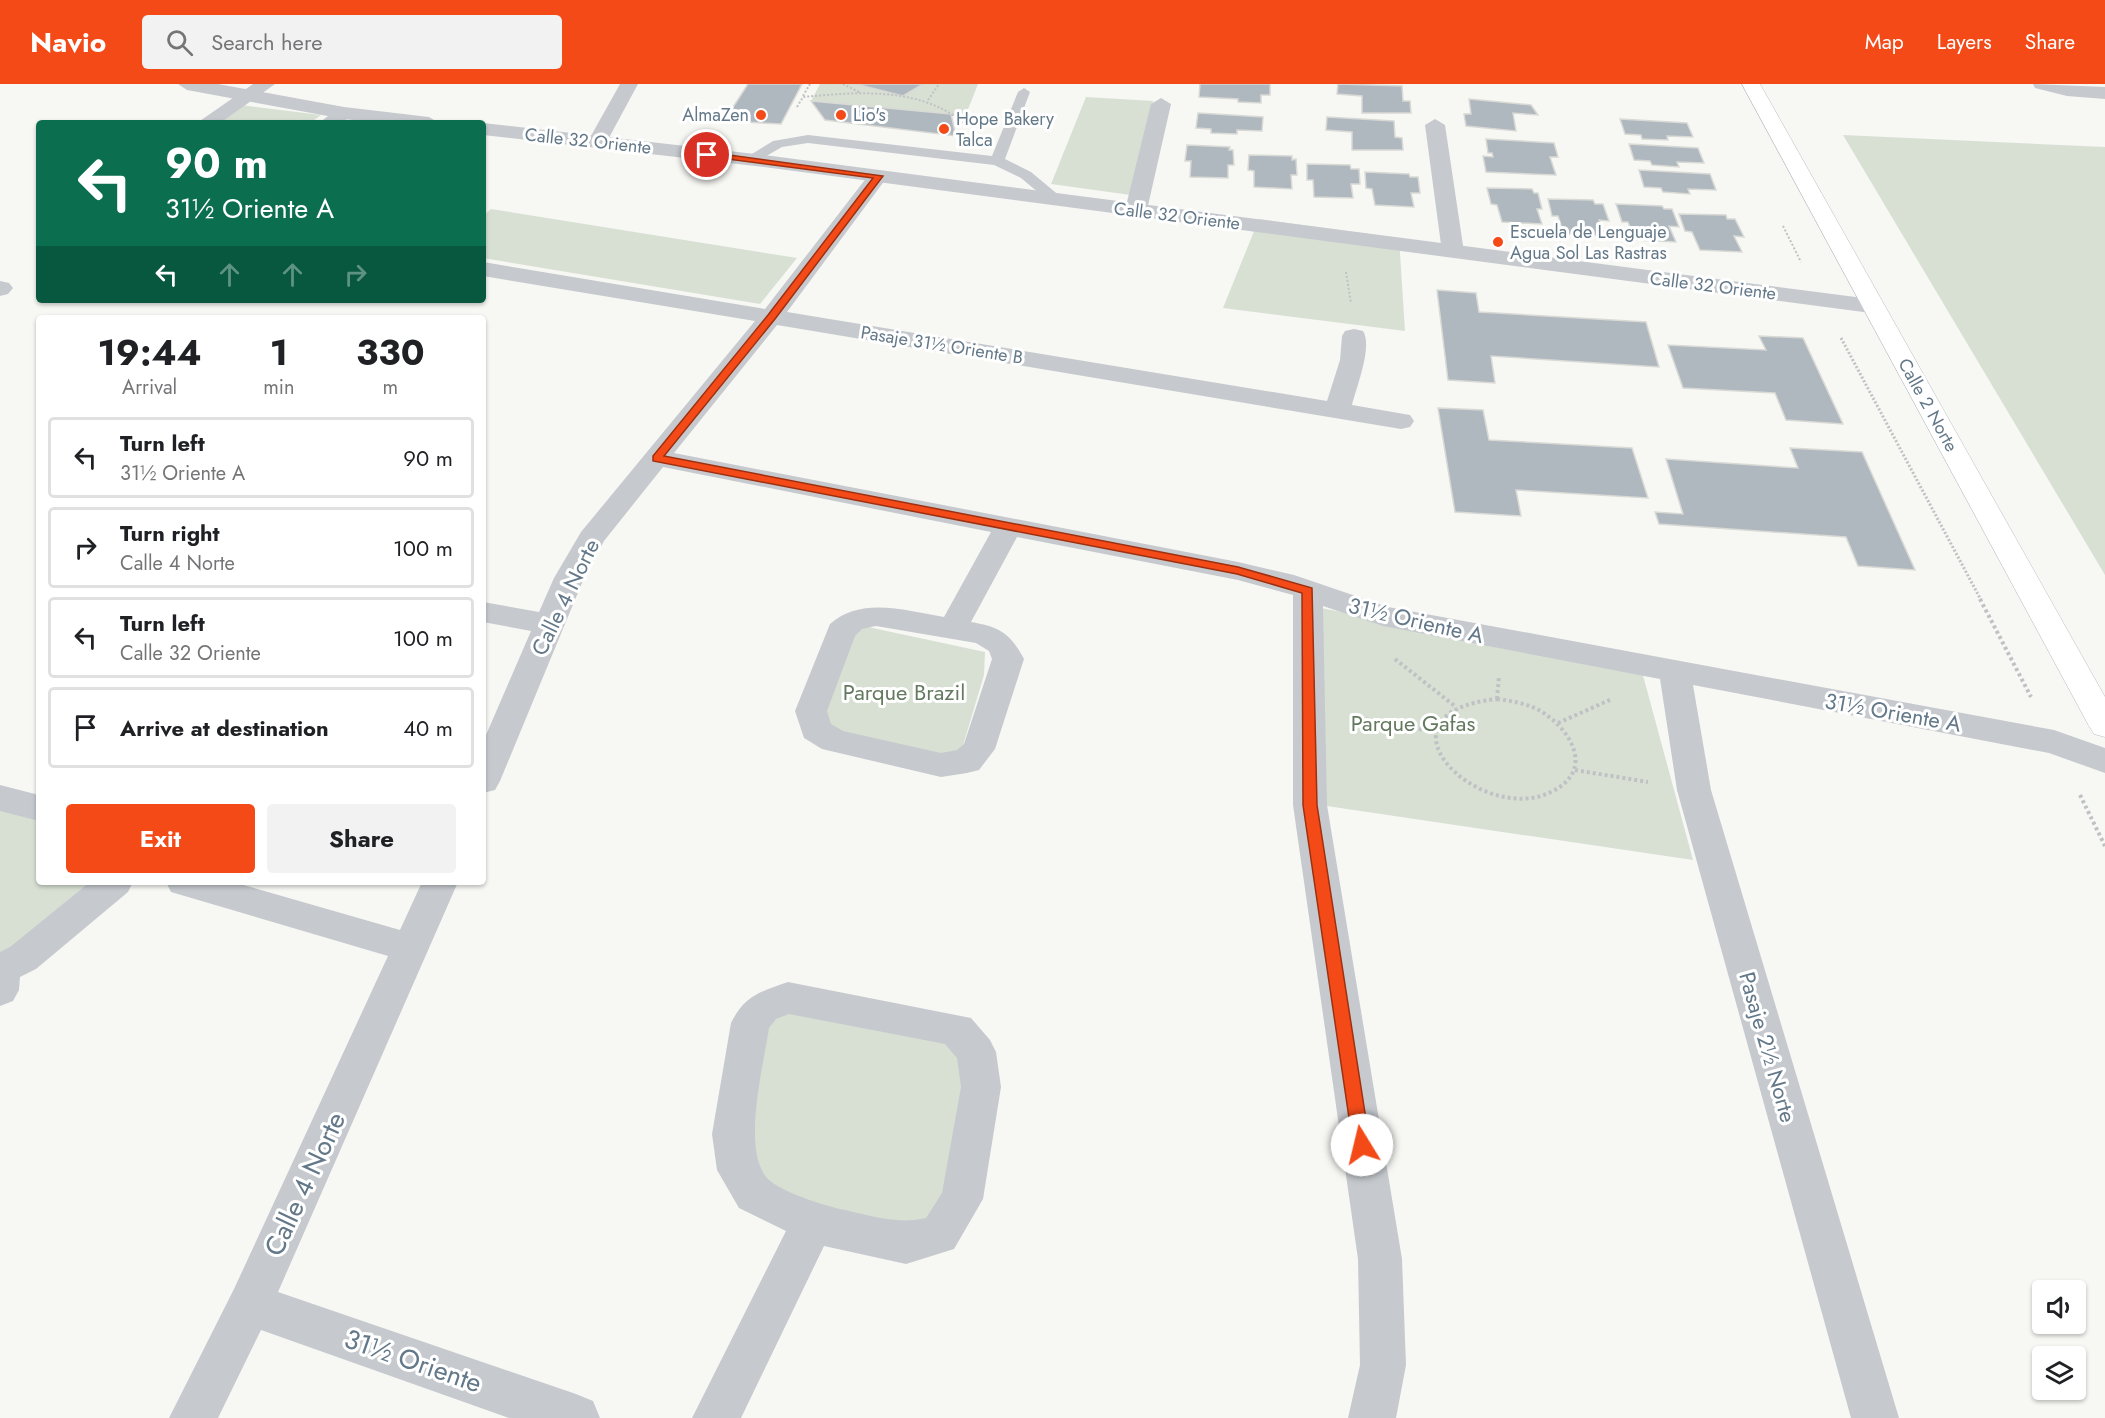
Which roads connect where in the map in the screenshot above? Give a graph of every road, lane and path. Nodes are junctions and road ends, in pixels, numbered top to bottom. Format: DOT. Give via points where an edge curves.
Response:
graph roads {
  1 [pos="187,84"];
  2 [pos="266,84"];
  3 [pos="629,84"];
  4 [pos="810,84"];
  5 [pos="843,84"];
  6 [pos="939,84"];
  7 [pos="1751,84"];
  8 [pos="2042,84"];
  9 [pos="1024,92"];
  10 [pos="2105,93"];
  11 [pos="865,95"];
  12 [pos="248,97"];
  13 [pos="803,97"];
  14 [pos="928,100"];
  15 [pos="1161,104"];
  16 [pos="337,118"];
  17 [pos="212,120"];
  18 [pos="374,120"];
  19 [pos="1435,125"];
  20 [pos="486,129"];
  21 [pos="597,143"];
  22 [pos="778,144"];
  23 [pos="998,157"];
  24 [pos="751,159"];
  25 [pos="879,176"];
  26 [pos="1056,200"];
  27 [pos="1136,210"];
  28 [pos="1779,218"];
  29 [pos="1340,237"];
  30 [pos="1453,252"];
  31 [pos="486,270"];
  32 [pos="1820,300"];
  33 [pos="1871,306"];
  34 [pos="771,317"];
  35 [pos="1354,336"];
  36 [pos="1337,411"];
  37 [pos="1401,421"];
  38 [pos="657,458"];
  39 [pos="1008,527"];
  40 [pos="1308,591"];
  41 [pos="486,613"];
  42 [pos="549,624"];
  43 [pos="953,628"];
  44 [pos="1676,672"];
  45 [pos="1308,709"];
  46 [pos="2105,726"];
  47 [pos="1436,732"];
  48 [pos="2054,742"];
  49 [pos="2105,761"];
  50 [pos="1575,770"];
  51 [pos="486,774"];
  52 [pos="1694,790"];
  53 [pos="0,798"];
  54 [pos="36,807"];
  55 [pos="2105,846"];
  56 [pos="111,885"];
  57 [pos="194,885"];
  58 [pos="439,885"];
  59 [pos="412,948"];
  60 [pos="0,976"];
  61 [pos="813,1223"];
  62 [pos="250,1304"];
  63 [pos="193,1418"];
  64 [pos="576,1418"];
  65 [pos="716,1418"];
  66 [pos="1372,1418"];
  67 [pos="1875,1418"];
  1 -- 12 [label="street"];
  2 -- 12 [label="street"];
  3 -- 21 [label="street"];
  4 -- 13 [label="path"];
  5 -- 11 [label="path"];
  6 -- 14 [label="path"];
  7 -- 33 [label="main road, Calle 2 Norte"];
  8 -- 10 [label="street"];
  9 -- 23 [label="lane"];
  11 -- 13 [label="path"];
  11 -- 14 [label="path"];
  12 -- 16 [label="street"];
  12 -- 17 [label="street"];
  13 -- 22 [label="path"];
  14 -- 23 [label="path" via="958,117"];
  15 -- 27 [label="street"];
  16 -- 18 [label="street"];
  19 -- 30 [label="street"];
  20 -- 21 [label="street, Calle 32 Oriente"];
  21 -- 24 [label="street, Calle 32 Oriente"];
  22 -- 23 [label="lane" via="808,139"];
  22 -- 24 [label="lane"];
  23 -- 26 [label="lane"];
  24 -- 25 [label="street, Calle 32 Oriente"];
  25 -- 26 [label="street, Calle 32 Oriente"];
  25 -- 34 [label="street, Calle 4 Norte"];
  26 -- 27 [label="street, Calle 32 Oriente"];
  27 -- 29 [label="street, Calle 32 Oriente"];
  28 -- 32 [label="path"];
  29 -- 30 [label="street, Calle 32 Oriente"];
  29 -- 35 [label="path"];
  30 -- 32 [label="street, Calle 32 Oriente"];
  31 -- 34 [label="street, Pasaje 31½ Oriente B"];
  32 -- 33 [label="street, Calle 32 Oriente"];
  32 -- 48 [label="path"];
  33 -- 46 [label="main road, Calle 2 Norte"];
  34 -- 36 [label="street, Pasaje 31½ Oriente B"];
  34 -- 38 [label="street, Calle 4 Norte"];
  35 -- 36 [label="street" via="1352,360"];
  36 -- 37 [label="street, Pasaje 31½ Oriente B"];
  38 -- 39 [label="street, 31½ Oriente A"];
  38 -- 42 [label="street, Calle 4 Norte" via="591,538"];
  39 -- 40 [label="street, 31½ Oriente A" via="1238,571"];
  39 -- 43 [label="street"];
  40 -- 44 [label="street, 31½ Oriente A" via="1383,616"];
  40 -- 45 [label="street"];
  41 -- 42 [label="street"];
  42 -- 51 [label="street, Calle 4 Norte"];
  43 -- 43 [label="street" via="984,634 1001,645 1008,659 979,749 967,761 940,765 834,741 816,730 811,711 840,631 852,621 876,616"];
  44 -- 48 [label="street, 31½ Oriente A"];
  44 -- 52 [label="street, Pasaje 2½ Norte"];
  45 -- 47 [label="path"];
  45 -- 66 [label="street" via="1315,849 1380,1259 1383,1365"];
  47 -- 50 [label="path" via="1437,748 1446,764 1461,779 1490,793 1529,798 1550,793 1566,783"];
  47 -- 50 [label="path" via="1443,717 1456,706 1497,699 1519,702 1558,723 1576,754"];
  48 -- 49 [label="street, 31½ Oriente A"];
  48 -- 55 [label="path"];
  50 -- 52 [label="path"];
  52 -- 67 [label="street, Pasaje 2½ Norte"];
  53 -- 54 [label="street"];
  56 -- 60 [label="street"];
  57 -- 59 [label="street"];
  58 -- 59 [label="street, Calle 4 Norte"];
  59 -- 62 [label="street, Calle 4 Norte"];
  61 -- 61 [label="street" via="906,1243 939,1234 963,1199 981,1087 976,1052 957,1030 788,998 762,1008 750,1023 733,1134 738,1170 754,1194"];
  61 -- 65 [label="street"];
  62 -- 63 [label="street, Calle 4 Norte"];
  62 -- 64 [label="street, 31½ Oriente"];
}
